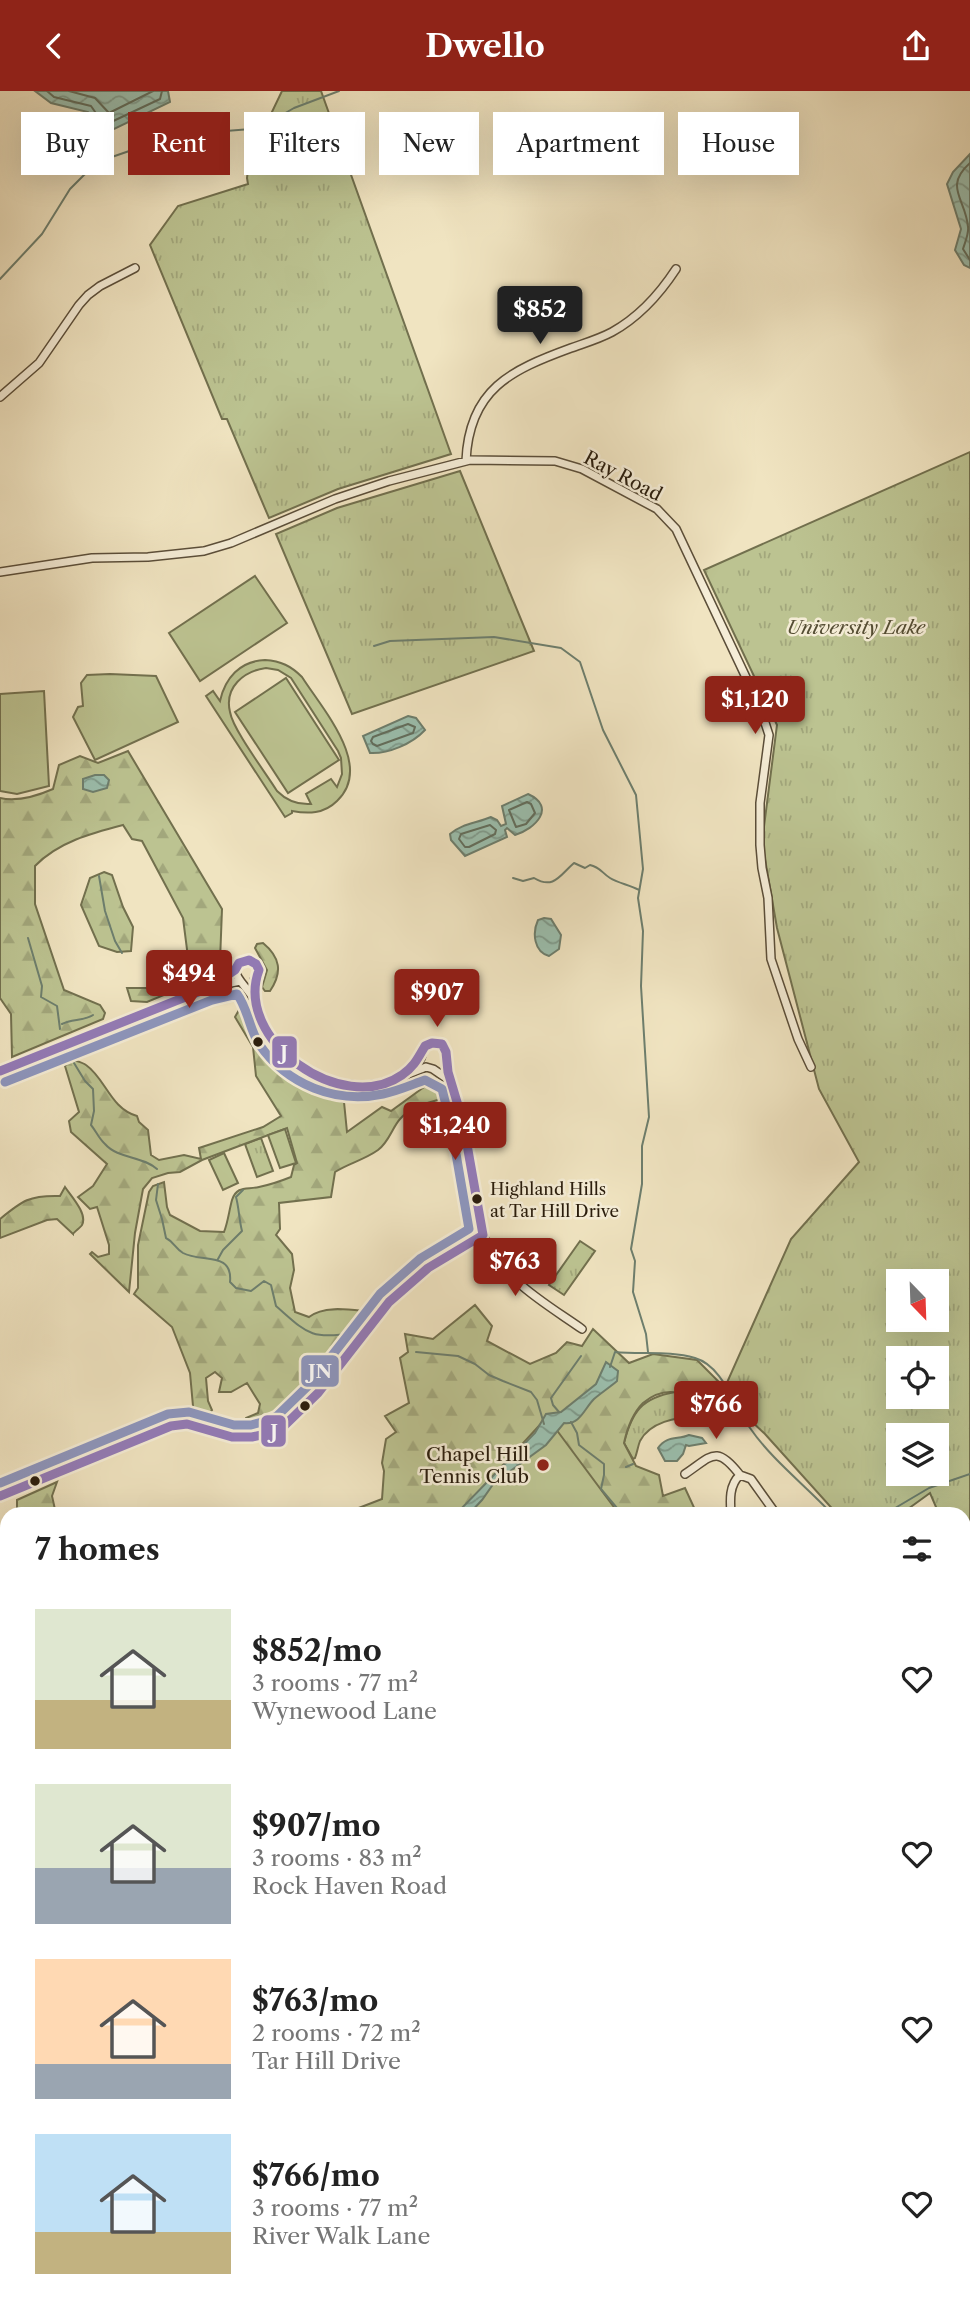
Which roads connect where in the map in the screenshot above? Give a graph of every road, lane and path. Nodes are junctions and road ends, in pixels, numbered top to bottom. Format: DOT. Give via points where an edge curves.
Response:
graph roads {
  1 [pos="135,268"];
  2 [pos="676,269"];
  3 [pos="0,397"];
  4 [pos="466,461"];
  5 [pos="0,572"];
  6 [pos="235,970"];
  7 [pos="254,981"];
  8 [pos="242,982"];
  9 [pos="208,988"];
  10 [pos="256,1005"];
  11 [pos="421,1058"];
  12 [pos="446,1061"];
  13 [pos="811,1067"];
  14 [pos="430,1068"];
  15 [pos="0,1071"];
  16 [pos="399,1078"];
  17 [pos="453,1082"];
  18 [pos="482,1235"];
  19 [pos="582,1329"];
  20 [pos="685,1474"];
  21 [pos="740,1475"];
  22 [pos="0,1496"];
  23 [pos="731,1507"];
  24 [pos="771,1507"];
  1 -- 3 [label="street" via="88,296 39,363"];
  2 -- 4 [label="street" via="654,299 628,322 502,380 477,412 468,436"];
  4 -- 5 [label="street, Ray Road" via="335,499 204,551 92,558"];
  4 -- 13 [label="street, Ray Road" via="559,462 657,509 676,529 768,728 760,835 771,959"];
  6 -- 7 [label="street" via="242,961 253,961 258,970"];
  6 -- 8 [label="street"];
  6 -- 9 [label="street"];
  7 -- 8 [label="street"];
  7 -- 10 [label="street"];
  8 -- 9 [label="street"];
  8 -- 10 [label="street"];
  9 -- 15 [label="street"];
  10 -- 16 [label="street" via="278,1049 296,1066 322,1079 354,1086"];
  11 -- 12 [label="street" via="425,1046 439,1043"];
  11 -- 14 [label="street"];
  11 -- 16 [label="street"];
  12 -- 14 [label="street"];
  12 -- 17 [label="street"];
  14 -- 16 [label="street"];
  14 -- 17 [label="street"];
  17 -- 18 [label="street"];
  18 -- 19 [label="street" via="513,1280"];
  18 -- 22 [label="street" via="428,1268 389,1302 318,1393 284,1426 252,1437 232,1437 191,1425 171,1426"];
  20 -- 21 [label="street" via="719,1455"];
  21 -- 23 [label="street"];
  21 -- 24 [label="street" via="751,1479"];
}
